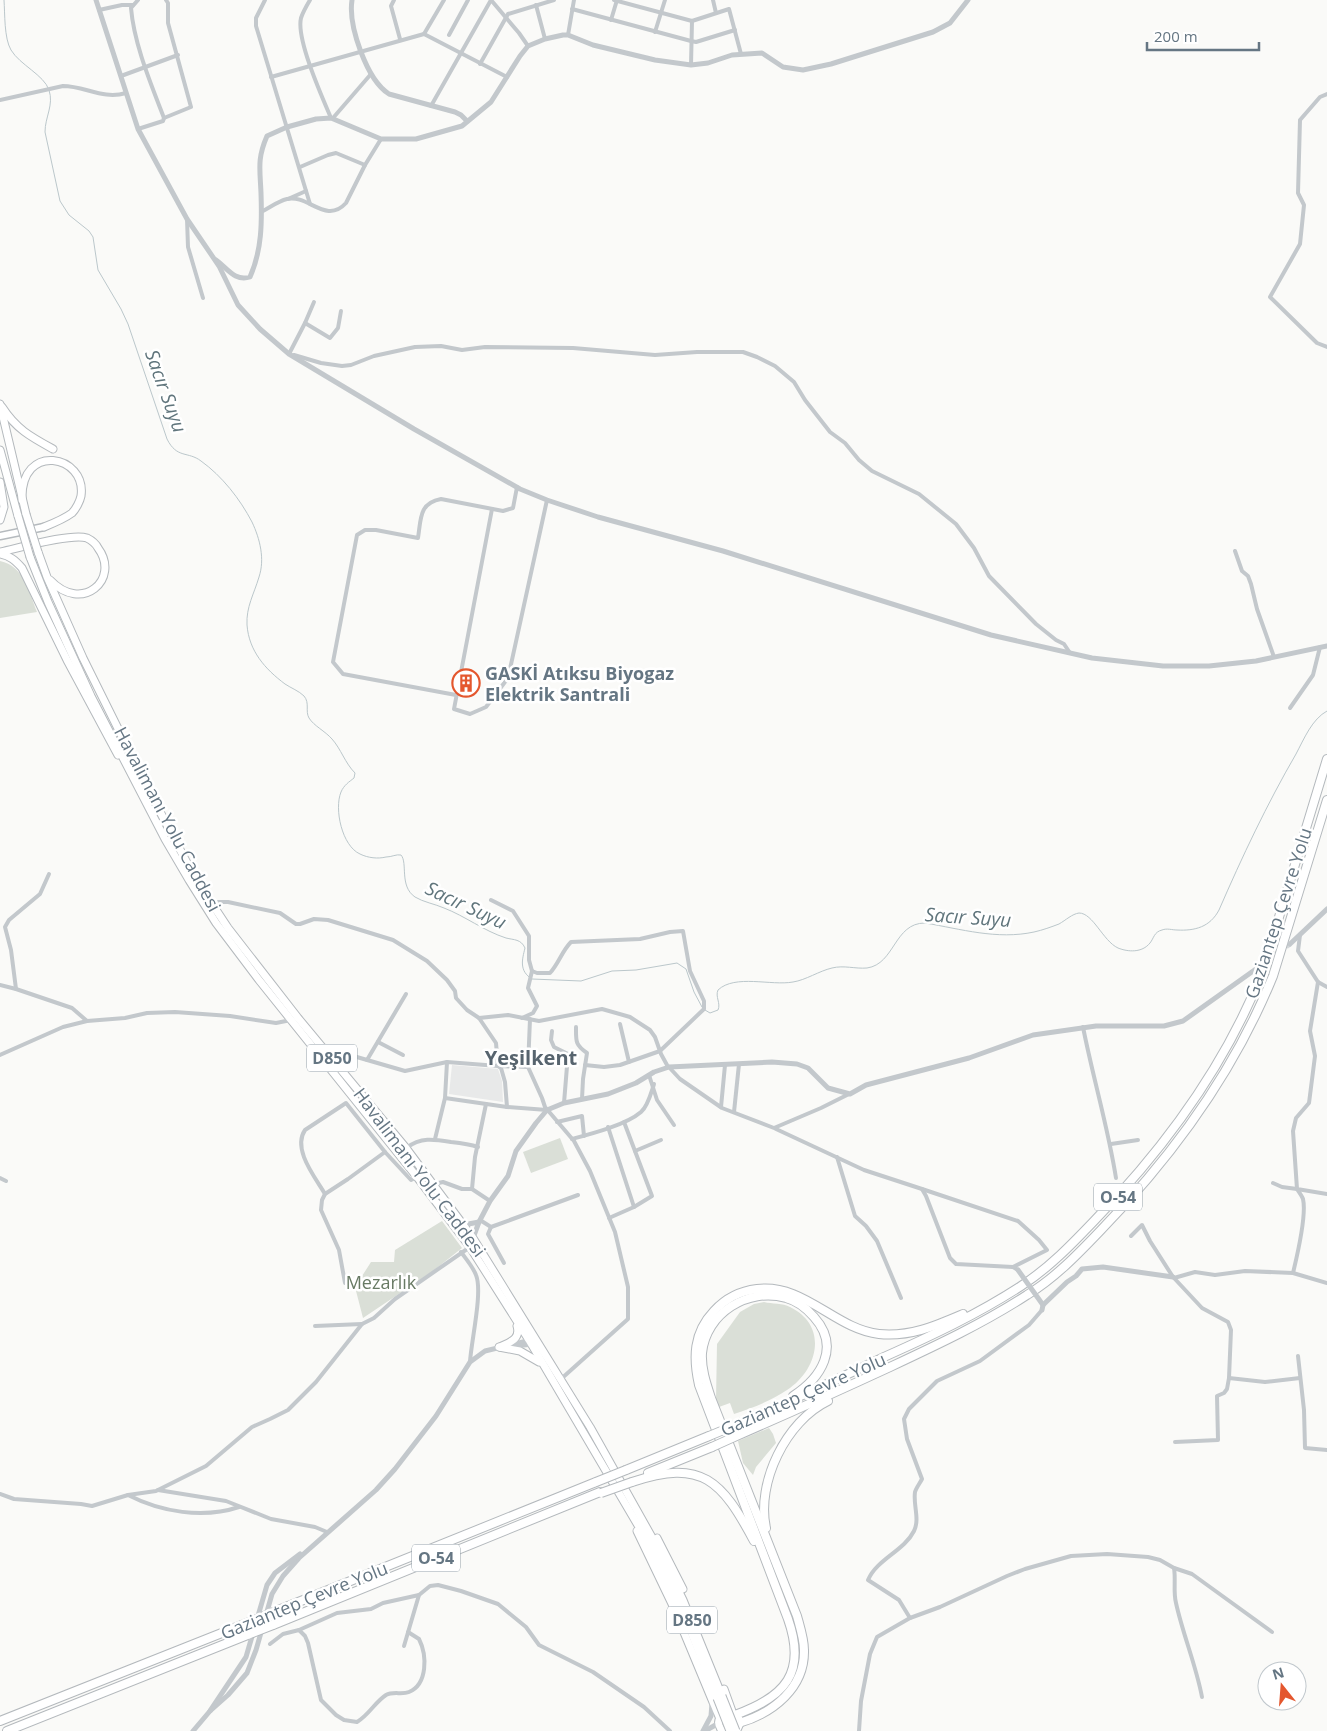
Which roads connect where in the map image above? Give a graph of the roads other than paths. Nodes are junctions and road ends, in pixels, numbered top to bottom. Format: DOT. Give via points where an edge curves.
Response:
graph roads {
  1 [pos="96,0"];
  2 [pos="138,0"];
  3 [pos="166,0"];
  4 [pos="265,0"];
  5 [pos="310,0"];
  6 [pos="352,0"];
  7 [pos="394,0"];
  8 [pos="444,0"];
  9 [pos="468,0"];
  10 [pos="554,0"];
  11 [pos="574,0"];
  12 [pos="616,0"];
  13 [pos="665,0"];
  14 [pos="713,0"];
  15 [pos="968,0"];
  16 [pos="133,5"];
  17 [pos="536,5"];
  18 [pos="572,9"];
  19 [pos="99,10"];
  20 [pos="662,13"];
  21 [pos="716,13"];
  22 [pos="506,17"];
  23 [pos="611,20"];
  24 [pos="692,21"];
  25 [pos="735,30"];
  26 [pos="655,32"];
  27 [pos="424,34"];
  28 [pos="449,35"];
  29 [pos="568,35"];
  30 [pos="400,39"];
  31 [pos="545,39"];
  32 [pos="691,41"];
  33 [pos="528,46"];
  34 [pos="361,50"];
  35 [pos="462,54"];
  36 [pos="741,54"];
  37 [pos="178,55"];
  38 [pos="480,64"];
  39 [pos="691,65"];
  40 [pos="146,66"];
  41 [pos="310,66"];
  42 [pos="371,74"];
  43 [pos="121,76"];
  44 [pos="271,77"];
  45 [pos="506,77"];
  46 [pos="126,93"];
  47 [pos="1327,94"];
  48 [pos="0,100"];
  49 [pos="431,106"];
  50 [pos="164,118"];
  51 [pos="332,118"];
  52 [pos="467,122"];
  53 [pos="287,127"];
  54 [pos="138,128"];
  55 [pos="381,139"];
  56 [pos="365,165"];
  57 [pos="300,167"];
  58 [pos="306,191"];
  59 [pos="288,199"];
  60 [pos="310,204"];
  61 [pos="261,212"];
  62 [pos="187,219"];
  63 [pos="213,258"];
  64 [pos="203,298"];
  65 [pos="314,302"];
  66 [pos="341,311"];
  67 [pos="305,323"];
  68 [pos="1327,347"];
  69 [pos="290,354"];
  70 [pos="0,403"];
  71 [pos="52,449"];
  72 [pos="0,450"];
  73 [pos="0,482"];
  74 [pos="517,487"];
  75 [pos="22,500"];
  76 [pos="547,500"];
  77 [pos="492,509"];
  78 [pos="0,520"];
  79 [pos="44,527"];
  80 [pos="0,536"];
  81 [pos="1235,551"];
  82 [pos="0,553"];
  83 [pos="46,577"];
  84 [pos="1327,646"];
  85 [pos="1320,647"];
  86 [pos="1070,653"];
  87 [pos="1274,657"];
  88 [pos="456,695"];
  89 [pos="1290,708"];
  90 [pos="1327,759"];
  91 [pos="132,775"];
  92 [pos="1327,800"];
  93 [pos="49,874"];
  94 [pos="491,900"];
  95 [pos="211,902"];
  96 [pos="1327,909"];
  97 [pos="2,927"];
  98 [pos="1300,935"];
  99 [pos="1290,944"];
  100 [pos="1256,969"];
  101 [pos="531,972"];
  102 [pos="1318,982"];
  103 [pos="0,985"];
  104 [pos="1327,987"];
  105 [pos="16,989"];
  106 [pos="406,994"];
  107 [pos="479,1018"];
  108 [pos="522,1018"];
  109 [pos="530,1019"];
  110 [pos="291,1020"];
  111 [pos="87,1021"];
  112 [pos="620,1024"];
  113 [pos="576,1027"];
  114 [pos="1083,1028"];
  115 [pos="552,1031"];
  116 [pos="378,1042"];
  117 [pos="660,1052"];
  118 [pos="330,1055"];
  119 [pos="403,1055"];
  120 [pos="0,1056"];
  121 [pos="367,1060"];
  122 [pos="448,1062"];
  123 [pos="630,1062"];
  124 [pos="724,1064"];
  125 [pos="738,1064"];
  126 [pos="585,1065"];
  127 [pos="498,1066"];
  128 [pos="528,1067"];
  129 [pos="669,1067"];
  130 [pos="649,1075"];
  131 [pos="654,1084"];
  132 [pos="850,1094"];
  133 [pos="445,1098"];
  134 [pos="582,1099"];
  135 [pos="564,1103"];
  136 [pos="486,1104"];
  137 [pos="507,1107"];
  138 [pos="721,1107"];
  139 [pos="547,1110"];
  140 [pos="734,1112"];
  141 [pos="557,1122"];
  142 [pos="624,1122"];
  143 [pos="674,1126"];
  144 [pos="608,1127"];
  145 [pos="774,1128"];
  146 [pos="584,1136"];
  147 [pos="435,1139"];
  148 [pos="572,1139"];
  149 [pos="661,1140"];
  150 [pos="1138,1140"];
  151 [pos="1111,1144"];
  152 [pos="478,1146"];
  153 [pos="406,1148"];
  154 [pos="384,1152"];
  155 [pos="635,1152"];
  156 [pos="837,1157"];
  157 [pos="417,1177"];
  158 [pos="0,1178"];
  159 [pos="1116,1178"];
  160 [pos="6,1181"];
  161 [pos="1273,1183"];
  162 [pos="434,1184"];
  163 [pos="922,1188"];
  164 [pos="472,1189"];
  165 [pos="1297,1189"];
  166 [pos="325,1194"];
  167 [pos="1327,1194"];
  168 [pos="578,1195"];
  169 [pos="490,1201"];
  170 [pos="634,1207"];
  171 [pos="610,1218"];
  172 [pos="479,1221"];
  173 [pos="463,1225"];
  174 [pos="491,1227"];
  175 [pos="1131,1236"];
  176 [pos="474,1238"];
  177 [pos="470,1247"];
  178 [pos="461,1252"];
  179 [pos="504,1263"];
  180 [pos="1013,1267"];
  181 [pos="1018,1270"];
  182 [pos="1292,1273"];
  183 [pos="1173,1277"];
  184 [pos="1327,1282"];
  185 [pos="345,1283"];
  186 [pos="1021,1286"];
  187 [pos="901,1298"];
  188 [pos="1043,1307"];
  189 [pos="511,1312"];
  190 [pos="362,1324"];
  191 [pos="315,1326"];
  192 [pos="971,1328"];
  193 [pos="534,1342"];
  194 [pos="499,1347"];
  195 [pos="1298,1356"];
  196 [pos="470,1362"];
  197 [pos="546,1370"];
  198 [pos="1229,1378"];
  199 [pos="1300,1378"];
  200 [pos="561,1379"];
  201 [pos="728,1428"];
  202 [pos="1175,1442"];
  203 [pos="1327,1450"];
  204 [pos="631,1481"];
  205 [pos="158,1490"];
  206 [pos="0,1494"];
  207 [pos="128,1495"];
  208 [pos="239,1507"];
  209 [pos="639,1514"];
  210 [pos="327,1532"];
  211 [pos="314,1544"];
  212 [pos="1174,1568"];
  213 [pos="786,1587"];
  214 [pos="777,1591"];
  215 [pos="419,1595"];
  216 [pos="910,1618"];
  217 [pos="299,1630"];
  218 [pos="408,1632"];
  219 [pos="1272,1632"];
  220 [pos="270,1644"];
  221 [pos="404,1646"];
  222 [pos="717,1697"];
  223 [pos="1202,1697"];
  224 [pos="210,1711"];
  225 [pos="734,1715"];
  226 [pos="0,1721"];
  227 [pos="719,1721"];
  228 [pos="739,1728"];
  229 [pos="7,1731"];
  230 [pos="193,1731"];
  231 [pos="670,1731"];
  232 [pos="704,1731"];
  233 [pos="722,1731"];
  234 [pos="730,1731"];
  235 [pos="859,1731"];
  1 -- 19 [label="street"];
  2 -- 16 [label="street"];
  3 -- 37 [label="street" via="168,23"];
  4 -- 44 [label="street" via="256,18 256,26"];
  5 -- 41 [label="street" via="301,17"];
  6 -- 34 [label="street" via="351,22"];
  7 -- 30 [label="street" via="391,6"];
  8 -- 27 [label="street"];
  9 -- 28 [label="street"];
  10 -- 17 [label="street"];
  11 -- 18 [label="street"];
  12 -- 20 [label="street"];
  12 -- 23 [label="street"];
  13 -- 20 [label="street"];
  14 -- 21 [label="street"];
  15 -- 36 [label="street" via="950,23 933,32 831,64 803,70 783,67 762,54"];
  16 -- 19 [label="street"];
  16 -- 40 [label="street" via="132,23"];
  17 -- 22 [label="street"];
  17 -- 31 [label="street"];
  18 -- 23 [label="street"];
  18 -- 29 [label="street"];
  19 -- 43 [label="street"];
  20 -- 24 [label="street"];
  20 -- 26 [label="street"];
  21 -- 24 [label="street"];
  21 -- 25 [label="street" via="730,9"];
  22 -- 33 [label="street"];
  22 -- 35 [label="street" via="491,0"];
  22 -- 38 [label="street"];
  23 -- 26 [label="street"];
  24 -- 32 [label="street"];
  25 -- 32 [label="street"];
  25 -- 36 [label="street"];
  26 -- 32 [label="street"];
  27 -- 30 [label="street"];
  27 -- 35 [label="street"];
  29 -- 31 [label="street"];
  29 -- 39 [label="street" via="593,45"];
  30 -- 34 [label="street"];
  31 -- 33 [label="street"];
  32 -- 39 [label="street"];
  33 -- 45 [label="street"];
  34 -- 41 [label="street"];
  34 -- 42 [label="street"];
  35 -- 38 [label="street"];
  35 -- 49 [label="street"];
  36 -- 39 [label="street"];
  37 -- 40 [label="street"];
  37 -- 50 [label="street" via="191,107"];
  38 -- 45 [label="street"];
  40 -- 43 [label="street"];
  40 -- 50 [label="street"];
  41 -- 44 [label="street"];
  41 -- 51 [label="street"];
  42 -- 49 [label="street" via="382,90 389,94"];
  42 -- 51 [label="street"];
  43 -- 46 [label="street"];
  44 -- 53 [label="street"];
  45 -- 52 [label="street" via="491,102"];
  46 -- 48 [label="street" via="109,96 71,86"];
  46 -- 54 [label="street"];
  47 -- 68 [label="street" via="1320,97 1300,120 1298,194 1304,205 1300,244 1270,297 1317,343"];
  49 -- 52 [label="street" via="456,112"];
  50 -- 54 [label="street"];
  51 -- 53 [label="street"];
  51 -- 55 [label="street"];
  52 -- 55 [label="street" via="416,139"];
  53 -- 57 [label="street"];
  53 -- 61 [label="street" via="267,136 262,148 259,169"];
  54 -- 62 [label="street"];
  55 -- 56 [label="street"];
  56 -- 57 [label="street" via="336,153"];
  56 -- 60 [label="street" via="342,207 325,211"];
  57 -- 58 [label="street"];
  58 -- 59 [label="street"];
  58 -- 60 [label="street"];
  59 -- 60 [label="street"];
  59 -- 61 [label="street"];
  61 -- 63 [label="street" via="261,240 250,277 235,277"];
  62 -- 63 [label="street"];
  62 -- 64 [label="street" via="188,247"];
  63 -- 69 [label="street" via="238,305"];
  65 -- 67 [label="street"];
  66 -- 67 [label="street" via="338,328 330,338"];
  67 -- 69 [label="street"];
  69 -- 74 [label="street"];
  69 -- 86 [label="street" via="342,366 415,347 441,346 462,350 485,347 573,348 655,355 744,352 775,366 794,382 830,432 872,471 919,494 956,524 990,576 1036,624 1064,644"];
  70 -- 71 [label="highway" via="19,429"];
  70 -- 75 [label="highway, Havalimanı Yolu Caddesi / D850"];
  72 -- 91 [label="highway, Havalimanı Yolu Caddesi / D850, bridge" via="30,557 48,602"];
  73 -- 78 [label="highway" via="4,507"];
  74 -- 76 [label="street"];
  74 -- 77 [label="street" via="514,508"];
  75 -- 79 [label="highway" via="25,477 36,464 60,461 72,469 80,480 80,500 73,512"];
  75 -- 83 [label="highway, Havalimanı Yolu Caddesi / D850, bridge"];
  76 -- 86 [label="street" via="991,635"];
  76 -- 88 [label="street" via="508,678 486,707 470,714 454,709"];
  77 -- 88 [label="street"];
  77 -- 88 [label="street" via="432,501 423,510 418,538 365,530 357,535 354,545 333,662 343,674"];
  79 -- 80 [label="main road"];
  81 -- 87 [label="street" via="1251,584"];
  82 -- 83 [label="highway" via="70,537 87,538 102,556 102,579 87,593 69,594"];
  82 -- 91 [label="highway" via="15,560 22,568 89,703"];
  83 -- 95 [label="highway, Havalimanı Yolu Caddesi / D850" via="148,789"];
  84 -- 85 [label="street"];
  85 -- 87 [label="street"];
  85 -- 89 [label="street" via="1314,675"];
  86 -- 87 [label="street" via="1163,666 1209,666"];
  90 -- 186 [label="highway, Gaziantep Çevre Yolu / O-54" via="1262,973 1212,1072 1189,1109 1115,1200 1070,1246"];
  91 -- 110 [label="highway, Havalimanı Yolu Caddesi / D850" via="175,856 216,922"];
  92 -- 192 [label="highway, Gaziantep Çevre Yolu / O-54" via="1273,976 1226,1069 1198,1115 1123,1208 1078,1254 1028,1295"];
  93 -- 97 [label="street" via="40,894"];
  94 -- 101 [label="street" via="513,912 530,936"];
  95 -- 107 [label="street" via="228,902 280,913 296,924 314,919 328,920 393,940 427,961 447,980 456,998"];
  95 -- 118 [label="highway, Havalimanı Yolu Caddesi / D850" via="228,928"];
  96 -- 98 [label="street"];
  97 -- 105 [label="street" via="11,950"];
  98 -- 99 [label="street"];
  98 -- 102 [label="street" via="1298,952"];
  100 -- 114 [label="street" via="1183,1021 1164,1026"];
  101 -- 108 [label="street" via="528,988 537,1006 533,1014"];
  101 -- 117 [label="street" via="550,973 571,942 640,939 683,931 690,971 704,1007"];
  102 -- 104 [label="street"];
  102 -- 165 [label="street" via="1310,1031 1315,1056 1309,1103 1296,1118 1293,1131"];
  103 -- 105 [label="street"];
  105 -- 111 [label="street" via="72,1008"];
  106 -- 116 [label="street"];
  107 -- 108 [label="street"];
  107 -- 127 [label="street" via="496,1042"];
  108 -- 109 [label="street"];
  109 -- 117 [label="street" via="539,1021 602,1009 630,1017 650,1030"];
  109 -- 128 [label="street"];
  110 -- 111 [label="street" via="276,1023 175,1012"];
  110 -- 157 [label="highway, Havalimanı Yolu Caddesi / D850"];
  111 -- 120 [label="street" via="63,1027"];
  112 -- 123 [label="street"];
  113 -- 126 [label="street" via="577,1044 587,1053"];
  114 -- 132 [label="street" via="1033,1035 969,1058 866,1085"];
  114 -- 151 [label="street"];
  115 -- 135 [label="street" via="554,1047 568,1054"];
  116 -- 119 [label="street"];
  116 -- 121 [label="street"];
  117 -- 123 [label="street"];
  117 -- 129 [label="street"];
  118 -- 121 [label="street" via="343,1053"];
  118 -- 153 [label="highway, Havalimanı Yolu Caddesi / D850"];
  121 -- 122 [label="street" via="405,1071"];
  122 -- 127 [label="street"];
  122 -- 133 [label="street"];
  123 -- 126 [label="street" via="604,1067"];
  124 -- 125 [label="street"];
  124 -- 129 [label="street"];
  124 -- 138 [label="street"];
  125 -- 132 [label="street" via="797,1064 808,1068 828,1088"];
  125 -- 140 [label="street"];
  126 -- 134 [label="street"];
  127 -- 128 [label="street"];
  127 -- 137 [label="street" via="504,1077"];
  128 -- 139 [label="street"];
  129 -- 130 [label="street"];
  129 -- 138 [label="street" via="680,1079"];
  130 -- 131 [label="street"];
  130 -- 134 [label="street" via="608,1094"];
  131 -- 142 [label="street" via="642,1111"];
  131 -- 143 [label="street" via="657,1100"];
  132 -- 145 [label="street"];
  133 -- 136 [label="street"];
  133 -- 147 [label="street"];
  134 -- 135 [label="street"];
  135 -- 139 [label="street"];
  136 -- 137 [label="street"];
  136 -- 152 [label="street"];
  137 -- 139 [label="street"];
  138 -- 140 [label="street"];
  139 -- 141 [label="street"];
  139 -- 169 [label="street" via="516,1152 508,1176"];
  140 -- 145 [label="street"];
  141 -- 146 [label="street" via="582,1116"];
  141 -- 148 [label="street"];
  142 -- 144 [label="street"];
  142 -- 155 [label="street"];
  144 -- 146 [label="street"];
  144 -- 170 [label="street"];
  145 -- 156 [label="street"];
  146 -- 148 [label="street"];
  147 -- 152 [label="street"];
  147 -- 153 [label="street" via="413,1142"];
  148 -- 171 [label="street"];
  149 -- 155 [label="street"];
  150 -- 151 [label="street"];
  151 -- 159 [label="street"];
  152 -- 164 [label="street"];
  153 -- 162 [label="highway, Havalimanı Yolu Caddesi / D850"];
  154 -- 157 [label="street" via="411,1180"];
  154 -- 166 [label="street"];
  154 -- 166 [label="street" via="346,1103 305,1130 302,1135 305,1159"];
  155 -- 170 [label="street" via="652,1196"];
  156 -- 163 [label="street" via="864,1170"];
  156 -- 187 [label="street" via="856,1216 877,1242"];
  157 -- 177 [label="highway, Havalimanı Yolu Caddesi / D850"];
  158 -- 160 [label="street"];
  161 -- 165 [label="street"];
  162 -- 164 [label="street" via="443,1182"];
  162 -- 173 [label="highway, Havalimanı Yolu Caddesi / D850"];
  163 -- 180 [label="street" via="950,1258 956,1264"];
  163 -- 180 [label="street" via="1018,1221 1047,1250"];
  164 -- 169 [label="street"];
  165 -- 167 [label="street"];
  165 -- 182 [label="street" via="1303,1199 1303,1216"];
  166 -- 185 [label="street" via="321,1210 339,1250"];
  168 -- 174 [label="street"];
  169 -- 172 [label="street"];
  170 -- 171 [label="street"];
  171 -- 200 [label="street" via="628,1287 628,1319"];
  172 -- 173 [label="street"];
  172 -- 174 [label="street"];
  172 -- 176 [label="street"];
  173 -- 176 [label="highway, Havalimanı Yolu Caddesi / D850"];
  174 -- 179 [label="street" via="488,1234"];
  175 -- 183 [label="street" via="1142,1225"];
  176 -- 193 [label="highway, Havalimanı Yolu Caddesi / D850"];
  177 -- 178 [label="street"];
  177 -- 189 [label="highway, Havalimanı Yolu Caddesi / D850"];
  178 -- 190 [label="street"];
  178 -- 196 [label="street" via="477,1276 478,1285"];
  180 -- 181 [label="street"];
  181 -- 188 [label="street, bridge"];
  182 -- 184 [label="street"];
  182 -- 198 [label="street" via="1245,1271 1215,1275 1195,1272 1174,1278 1202,1308 1228,1322 1231,1330"];
  183 -- 188 [label="street" via="1103,1266 1089,1267 1067,1282"];
  186 -- 201 [label="highway, Gaziantep Çevre Yolu / O-54" via="948,1327"];
  186 -- 214 [label="highway" via="939,1324 897,1335 877,1334 856,1327 802,1297 774,1288 742,1292 721,1304 709,1316 701,1328 694,1355 699,1385"];
  188 -- 216 [label="street" via="1029,1325 980,1361 937,1381 909,1409 904,1419 907,1439 922,1479 915,1491 917,1518 907,1541 868,1580 899,1600"];
  189 -- 193 [label="highway, Havalimanı Yolu Caddesi / D850"];
  189 -- 194 [label="highway" via="518,1329 517,1337"];
  190 -- 191 [label="street"];
  190 -- 205 [label="street" via="316,1382 288,1410 243,1432 206,1466"];
  192 -- 204 [label="highway, Gaziantep Çevre Yolu / O-54, bridge" via="811,1404"];
  192 -- 213 [label="highway" via="823,1404 794,1428 770,1474 764,1508 768,1535"];
  193 -- 194 [label="street"];
  193 -- 197 [label="highway, Havalimanı Yolu Caddesi / D850"];
  193 -- 200 [label="highway, Havalimanı Yolu Caddesi / D850"];
  194 -- 196 [label="street" via="485,1351"];
  194 -- 197 [label="highway" via="525,1353"];
  195 -- 199 [label="street"];
  196 -- 210 [label="street" via="436,1416 395,1469"];
  197 -- 222 [label="highway, Havalimanı Yolu Caddesi / D850" via="669,1582"];
  198 -- 199 [label="street" via="1265,1382"];
  198 -- 202 [label="street" via="1224,1393 1217,1396 1218,1440"];
  199 -- 203 [label="street" via="1305,1448"];
  200 -- 209 [label="highway, Havalimanı Yolu Caddesi / D850"];
  201 -- 213 [label="highway" via="792,1396 818,1374 826,1356 825,1334 819,1322 798,1302 763,1296 735,1304 708,1332 702,1355 711,1398"];
  201 -- 226 [label="highway, Gaziantep Çevre Yolu / O-54, bridge"];
  204 -- 214 [label="highway" via="678,1472 716,1485 746,1526"];
  204 -- 229 [label="highway, Gaziantep Çevre Yolu / O-54, bridge"];
  205 -- 207 [label="street"];
  205 -- 208 [label="street" via="226,1501"];
  206 -- 207 [label="street" via="14,1499 92,1506"];
  207 -- 208 [label="street" via="178,1513 226,1512"];
  208 -- 210 [label="street" via="279,1521"];
  209 -- 222 [label="highway, Havalimanı Yolu Caddesi / D850" via="683,1600"];
  209 -- 225 [label="highway" via="654,1533 676,1573"];
  210 -- 211 [label="street"];
  211 -- 224 [label="street" via="283,1576 272,1594 246,1673"];
  211 -- 224 [label="street" via="275,1573 267,1585 246,1657"];
  212 -- 216 [label="street" via="1148,1557 1071,1556 1025,1568"];
  212 -- 219 [label="street" via="1192,1574"];
  212 -- 223 [label="street" via="1176,1604"];
  213 -- 228 [label="highway" via="803,1639 804,1661 799,1676 788,1695 778,1704"];
  214 -- 225 [label="highway" via="796,1643 790,1676 775,1696 762,1705"];
  215 -- 217 [label="street" via="371,1609 337,1613"];
  215 -- 218 [label="street"];
  215 -- 231 [label="street" via="430,1586 438,1585 498,1604 526,1627 539,1645 593,1672 644,1707"];
  216 -- 235 [label="street" via="877,1637 870,1654"];
  217 -- 218 [label="street" via="308,1643 321,1700 344,1720 357,1722 388,1694 410,1692 420,1682 424,1668 423,1648 419,1639"];
  217 -- 220 [label="street" via="283,1634"];
  218 -- 221 [label="street"];
  222 -- 227 [label="highway"];
  222 -- 228 [label="highway, Havalimanı Yolu Caddesi / D850, bridge"];
  222 -- 232 [label="street"];
  222 -- 234 [label="highway, Havalimanı Yolu Caddesi / D850, bridge"];
  224 -- 230 [label="street"];
  225 -- 227 [label="highway" via="725,1714"];
  225 -- 228 [label="highway"];
  227 -- 232 [label="street"];
  227 -- 233 [label="highway"];
}
